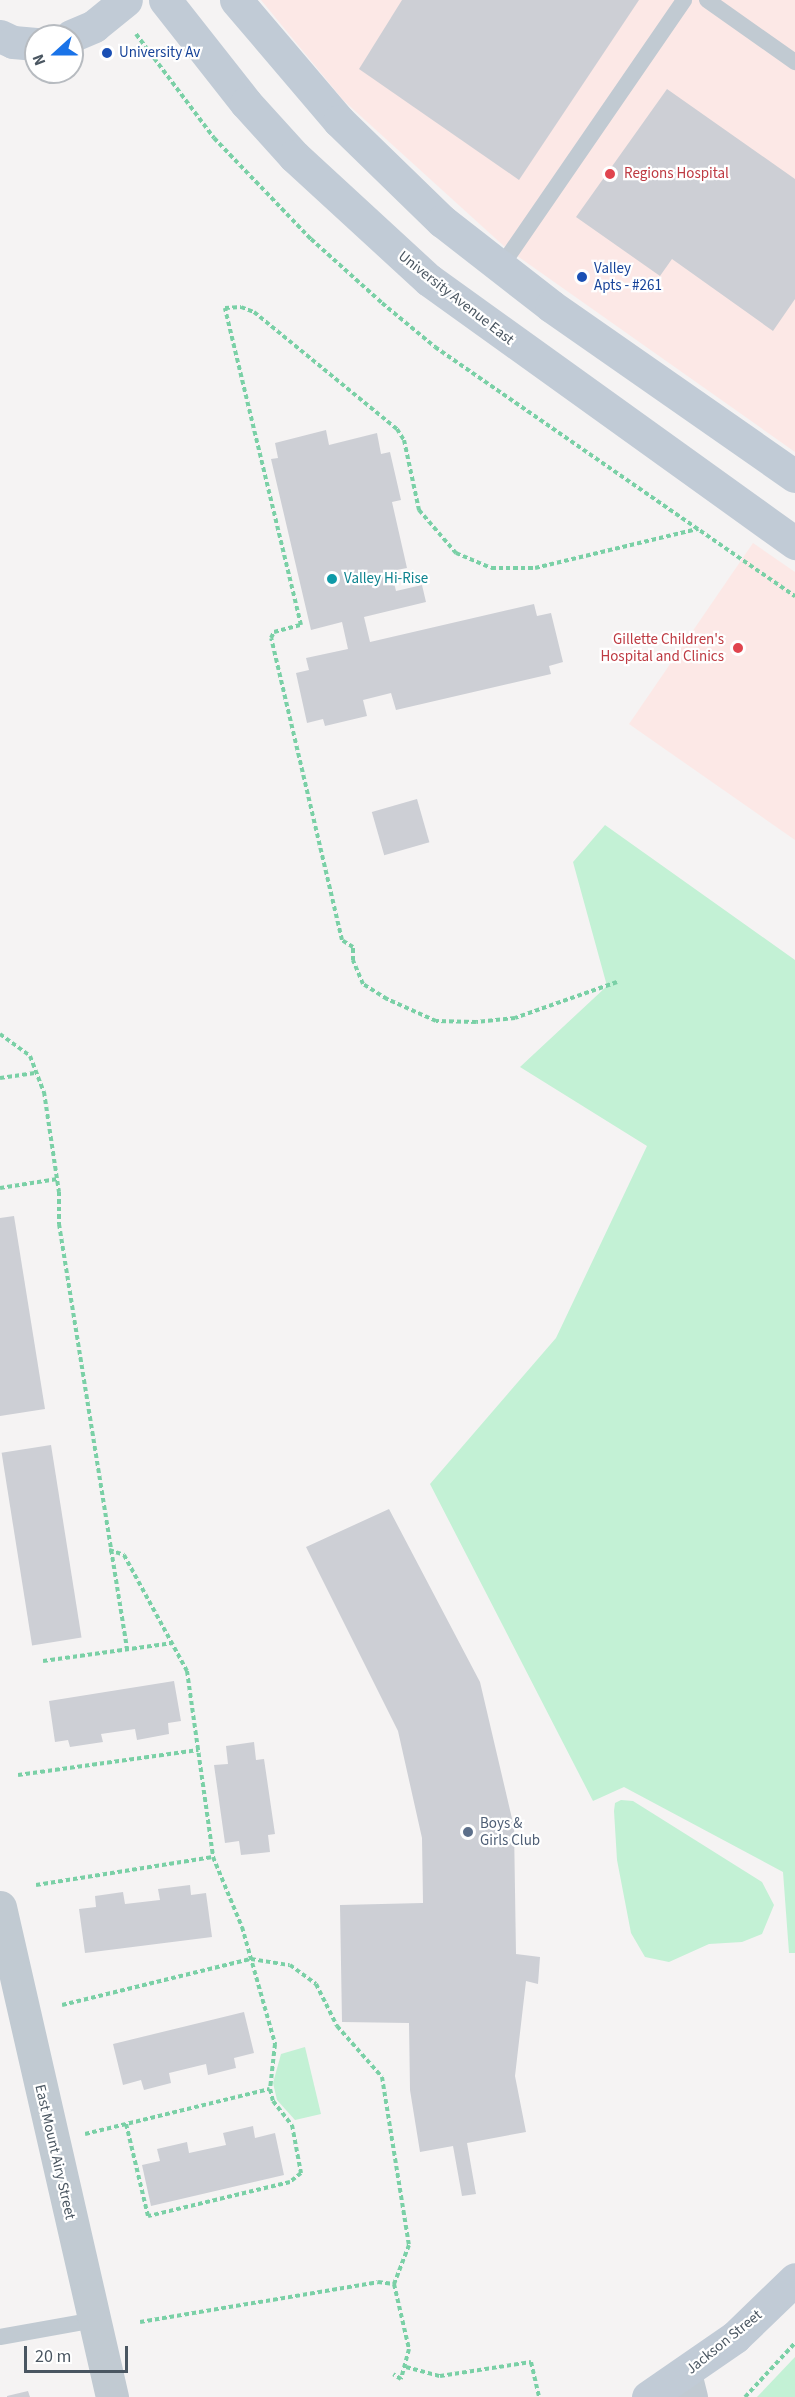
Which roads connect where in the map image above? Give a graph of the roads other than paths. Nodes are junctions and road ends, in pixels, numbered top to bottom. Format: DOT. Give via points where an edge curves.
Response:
graph roads {
  1 [pos="126,0"];
  2 [pos="165,0"];
  3 [pos="236,0"];
  4 [pos="684,0"];
  5 [pos="707,0"];
  6 [pos="84,30"];
  7 [pos="0,36"];
  8 [pos="24,43"];
  9 [pos="795,62"];
  10 [pos="500,268"];
  11 [pos="795,476"];
  12 [pos="795,543"];
  13 [pos="0,1907"];
  14 [pos="6,1973"];
  15 [pos="795,2279"];
  16 [pos="95,2320"];
  17 [pos="0,2337"];
  18 [pos="688,2385"];
  19 [pos="112,2397"];
  20 [pos="648,2397"];
  1 -- 6 [label="main road"];
  2 -- 12 [label="main road, University Avenue East" via="246,103 294,156 421,273 544,366"];
  3 -- 10 [label="main road" via="287,63 386,170"];
  4 -- 10 [label="lane"];
  5 -- 9 [label="lane"];
  7 -- 8 [label="main road"];
  10 -- 11 [label="main road"];
  13 -- 14 [label="street, East Mount Airy Street"];
  14 -- 16 [label="street, East Mount Airy Street"];
  15 -- 18 [label="main road, Jackson Street"];
  16 -- 17 [label="lane"];
  16 -- 19 [label="street, East Mount Airy Street"];
  18 -- 20 [label="main road, Jackson Street"];
}
